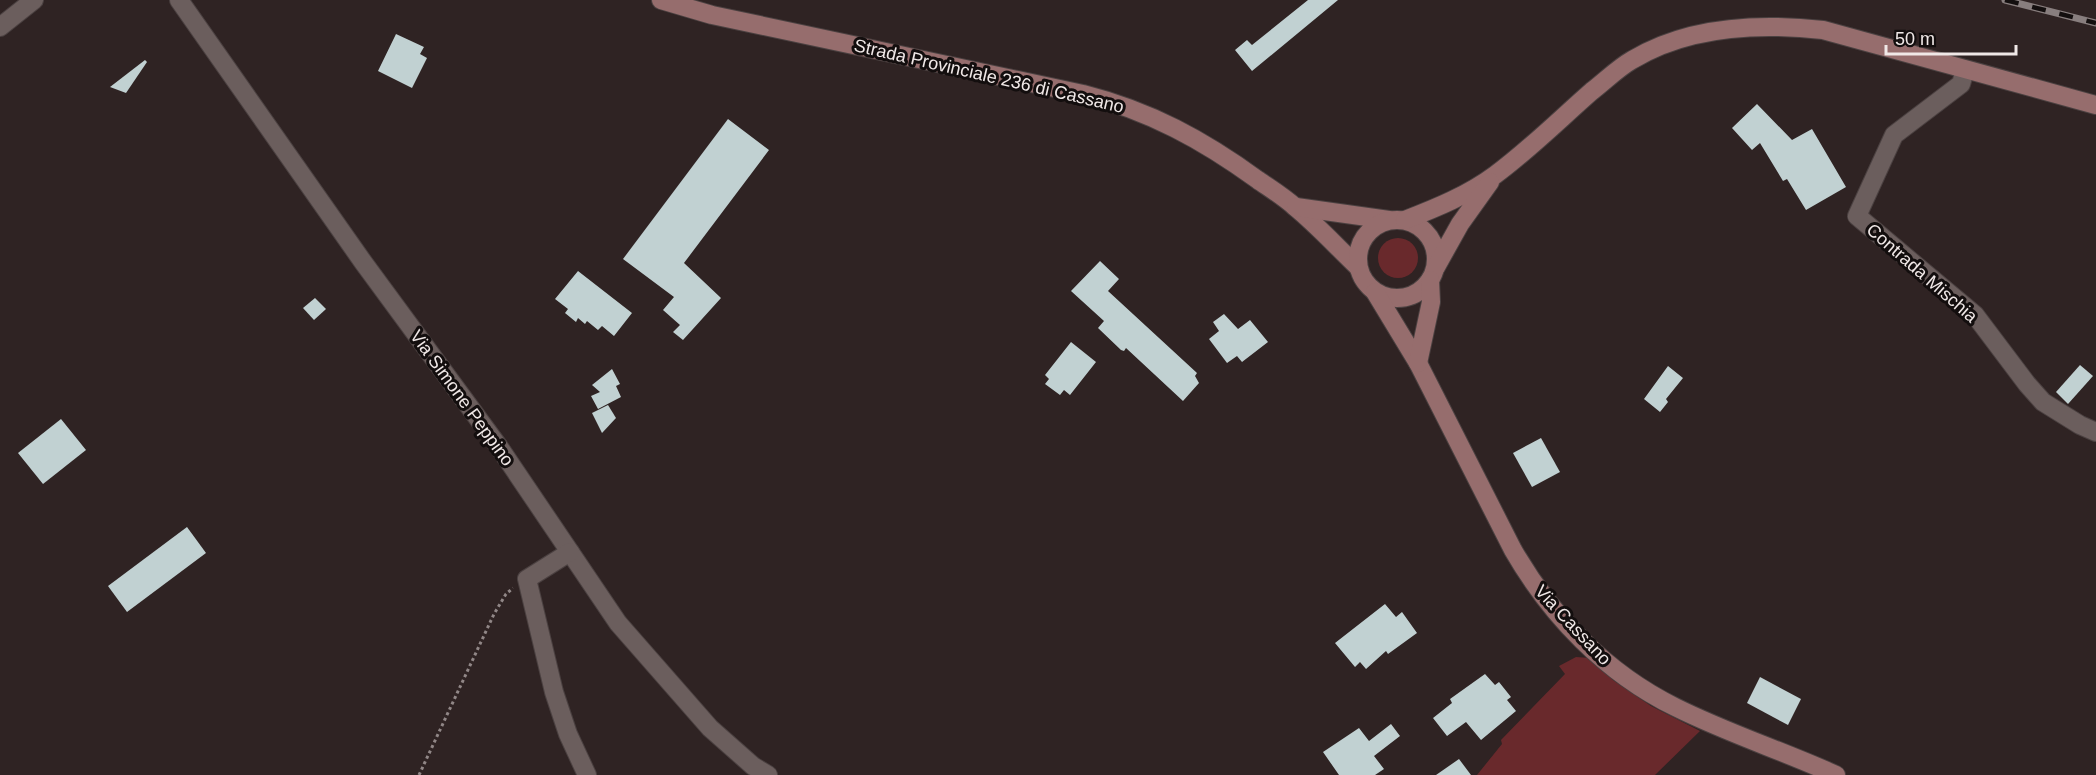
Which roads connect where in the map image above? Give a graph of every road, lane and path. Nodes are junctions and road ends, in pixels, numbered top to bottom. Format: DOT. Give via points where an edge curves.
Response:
graph roads {
  1 [pos="34,0"];
  2 [pos="179,0"];
  3 [pos="661,0"];
  4 [pos="0,27"];
  5 [pos="1965,70"];
  6 [pos="2096,105"];
  7 [pos="1494,175"];
  8 [pos="1296,207"];
  9 [pos="1397,220"];
  10 [pos="1358,267"];
  11 [pos="1433,273"];
  12 [pos="1376,292"];
  13 [pos="1418,363"];
  14 [pos="2096,432"];
  15 [pos="570,552"];
  16 [pos="527,579"];
  17 [pos="1825,773"];
  18 [pos="419,775"];
  19 [pos="587,775"];
  20 [pos="768,775"];
  1 -- 4 [label="street"];
  2 -- 15 [label="street, Via Simone Peppino"];
  3 -- 8 [label="main road, Strada Provinciale 236 di Cassano" via="712,15 1107,101 1169,124 1196,139"];
  5 -- 6 [label="main road"];
  5 -- 7 [label="main road" via="1813,29 1761,27 1689,36 1631,60"];
  5 -- 14 [label="street, Contrada Mischia" via="1961,84 1894,135 1857,216 1976,315 2043,402"];
  7 -- 9 [label="main road" via="1458,197"];
  7 -- 11 [label="main road"];
  8 -- 9 [label="main road"];
  8 -- 10 [label="main road, Strada Provinciale 236 di Cassano"];
  9 -- 10 [label="main road" via="1377,224 1364,237"];
  9 -- 11 [label="main road" via="1417,224 1430,237 1437,255"];
  10 -- 12 [label="main road"];
  11 -- 12 [label="main road" via="1422,289 1405,297 1387,297"];
  11 -- 13 [label="main road"];
  12 -- 13 [label="main road, Via Cassano"];
  13 -- 17 [label="main road, Via Cassano" via="1513,550 1535,586 1563,620 1602,659 1643,689"];
  15 -- 16 [label="street"];
  15 -- 20 [label="street, Via Simone Peppino" via="618,623 692,709 744,759"];
  16 -- 18 [label="path" via="506,594 494,614"];
  16 -- 19 [label="street" via="557,700"];
}
